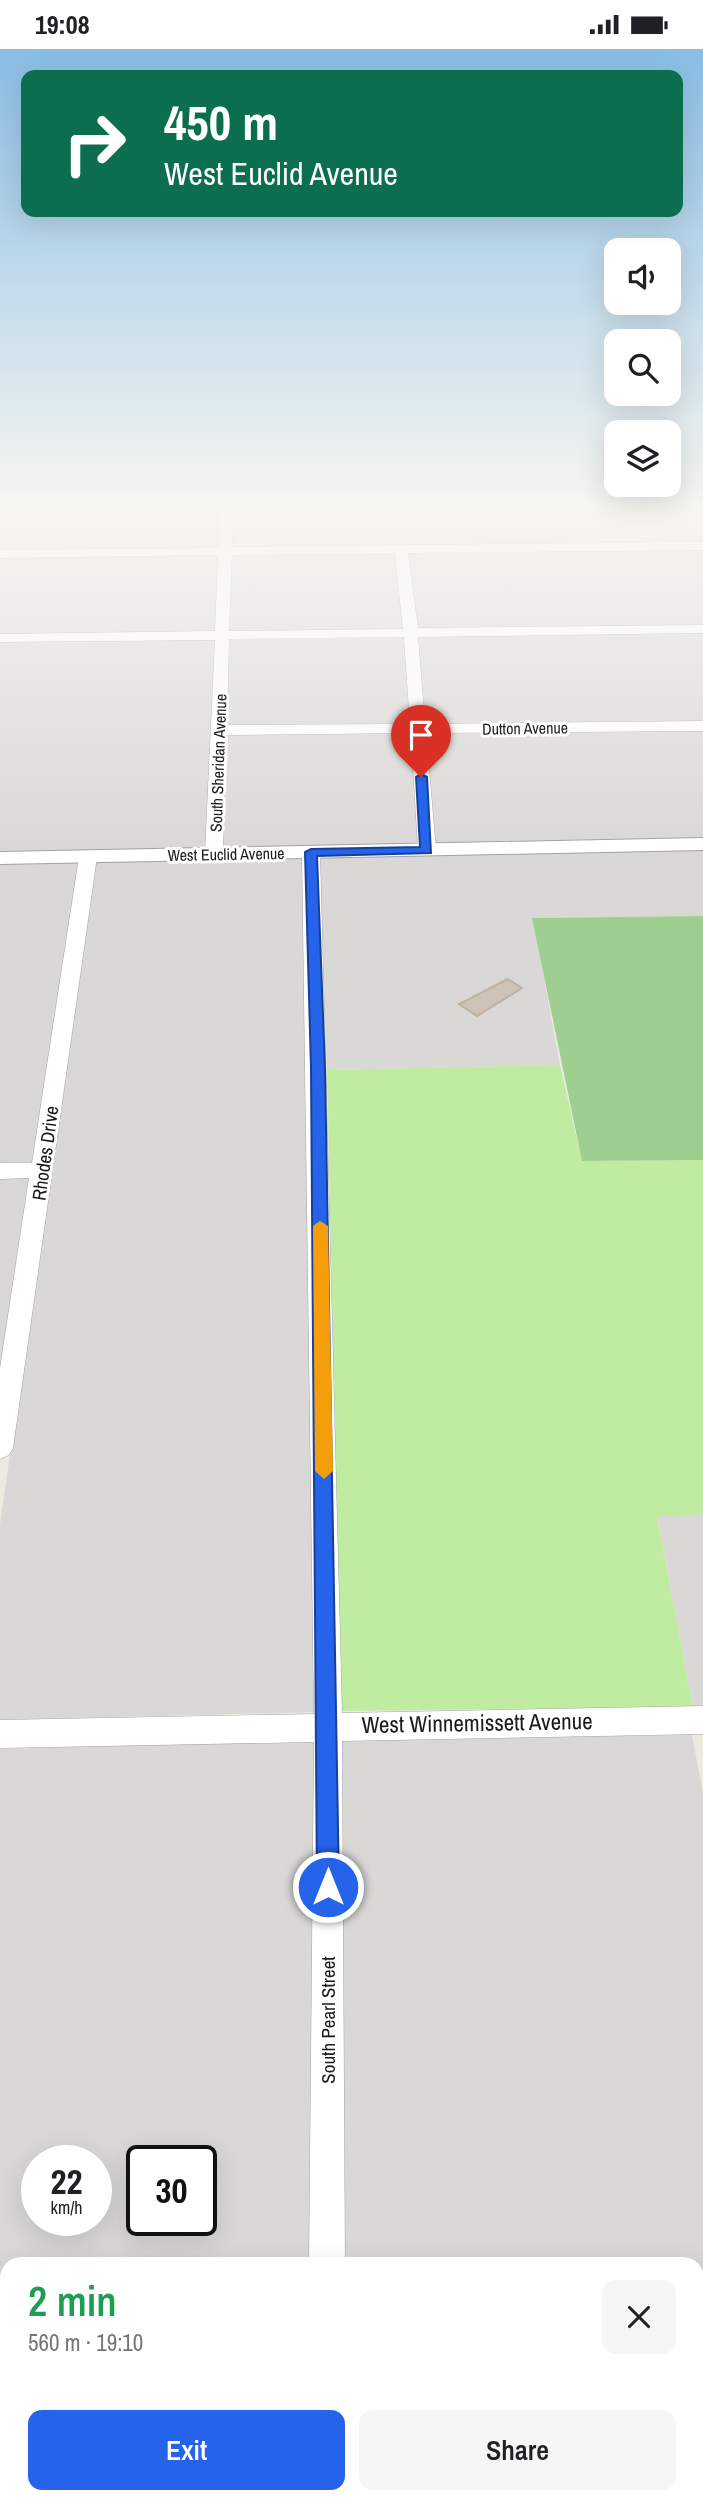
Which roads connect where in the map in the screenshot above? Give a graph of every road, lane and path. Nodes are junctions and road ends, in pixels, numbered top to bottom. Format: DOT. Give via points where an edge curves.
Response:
graph roads {
  1 [pos="224,620"];
  2 [pos="409,620"];
  3 [pos="703,629"];
  4 [pos="411,633"];
  5 [pos="223,635"];
  6 [pos="0,638"];
  7 [pos="703,726"];
  8 [pos="418,729"];
  9 [pos="220,730"];
  10 [pos="703,845"];
  11 [pos="427,850"];
  12 [pos="311,852"];
  13 [pos="215,853"];
  14 [pos="89,857"];
  15 [pos="0,858"];
  16 [pos="42,1170"];
  17 [pos="0,1171"];
  18 [pos="0,1448"];
  19 [pos="703,1721"];
  20 [pos="328,1726"];
  21 [pos="0,1734"];
  22 [pos="327,2257"];
  1 -- 5 [label="street, South Sheridan Avenue"];
  2 -- 4 [label="street"];
  3 -- 4 [label="street"];
  4 -- 5 [label="street"];
  4 -- 8 [label="street"];
  5 -- 6 [label="street"];
  5 -- 9 [label="street, South Sheridan Avenue"];
  7 -- 8 [label="street, Dutton Avenue"];
  8 -- 9 [label="street, Dutton Avenue"];
  8 -- 11 [label="street"];
  9 -- 13 [label="street, South Sheridan Avenue"];
  10 -- 11 [label="street, West Euclid Avenue"];
  11 -- 12 [label="street, West Euclid Avenue"];
  12 -- 13 [label="street, West Euclid Avenue"];
  12 -- 20 [label="street, South Pearl Street"];
  13 -- 14 [label="street, West Euclid Avenue"];
  14 -- 15 [label="street, West Euclid Avenue"];
  14 -- 16 [label="street, Rhodes Drive"];
  16 -- 17 [label="street"];
  16 -- 18 [label="street, Rhodes Drive"];
  19 -- 20 [label="street, West Winnemissett Avenue"];
  20 -- 21 [label="street, West Winnemissett Avenue"];
  20 -- 22 [label="street, South Pearl Street"];
}
